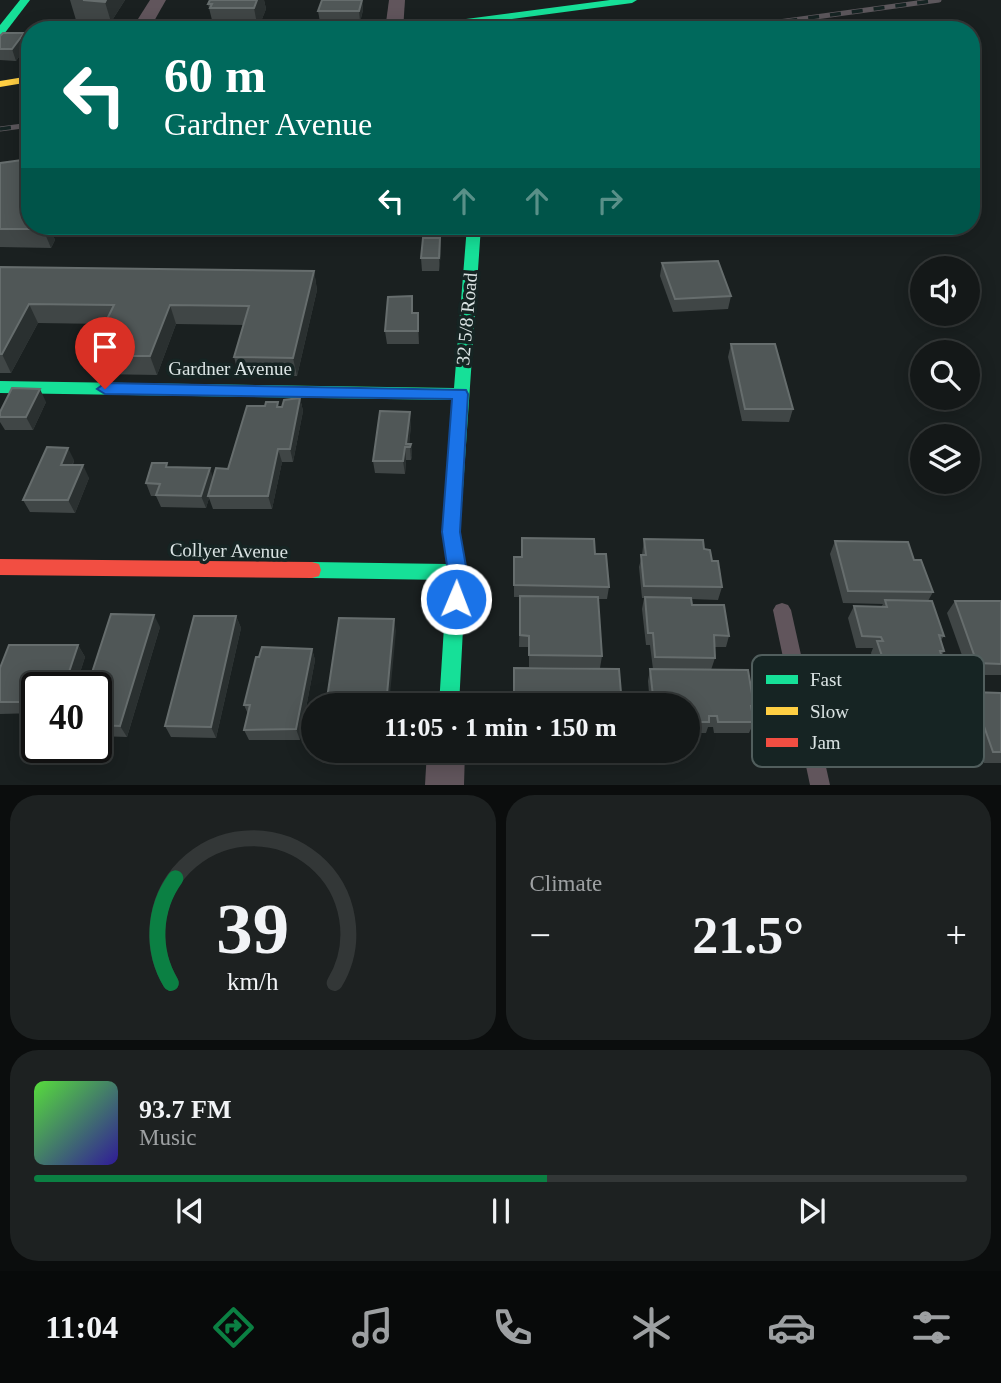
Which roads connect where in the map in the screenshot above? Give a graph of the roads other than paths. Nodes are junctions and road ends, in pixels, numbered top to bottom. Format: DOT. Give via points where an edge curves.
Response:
graph roads {
  1 [pos="25,0"];
  2 [pos="158,0"];
  3 [pos="397,0"];
  4 [pos="632,0"];
  5 [pos="145,21"];
  6 [pos="395,21"];
  7 [pos="473,21"];
  8 [pos="0,32"];
  9 [pos="21,80"];
  10 [pos="0,84"];
  11 [pos="473,235"];
  12 [pos="0,387"];
  13 [pos="460,394"];
  14 [pos="0,567"];
  15 [pos="457,572"];
  16 [pos="782,610"];
  17 [pos="792,655"];
  18 [pos="450,693"];
  19 [pos="445,763"];
  20 [pos="816,767"];
  21 [pos="444,785"];
  22 [pos="820,785"];
  1 -- 8 [label="street"];
  2 -- 5 [label="street"];
  3 -- 6 [label="street"];
  4 -- 7 [label="street"];
  9 -- 10 [label="street"];
  11 -- 13 [label="street, 32 5/8 Road"];
  12 -- 13 [label="street, Gardner Avenue"];
  13 -- 15 [label="street, 32 5/8 Road" via="451,532"];
  14 -- 15 [label="street, Collyer Avenue"];
  15 -- 18 [label="street, 32 5/8 Road"];
  16 -- 17 [label="lane"];
  19 -- 21 [label="street"];
  20 -- 22 [label="lane"];
}
